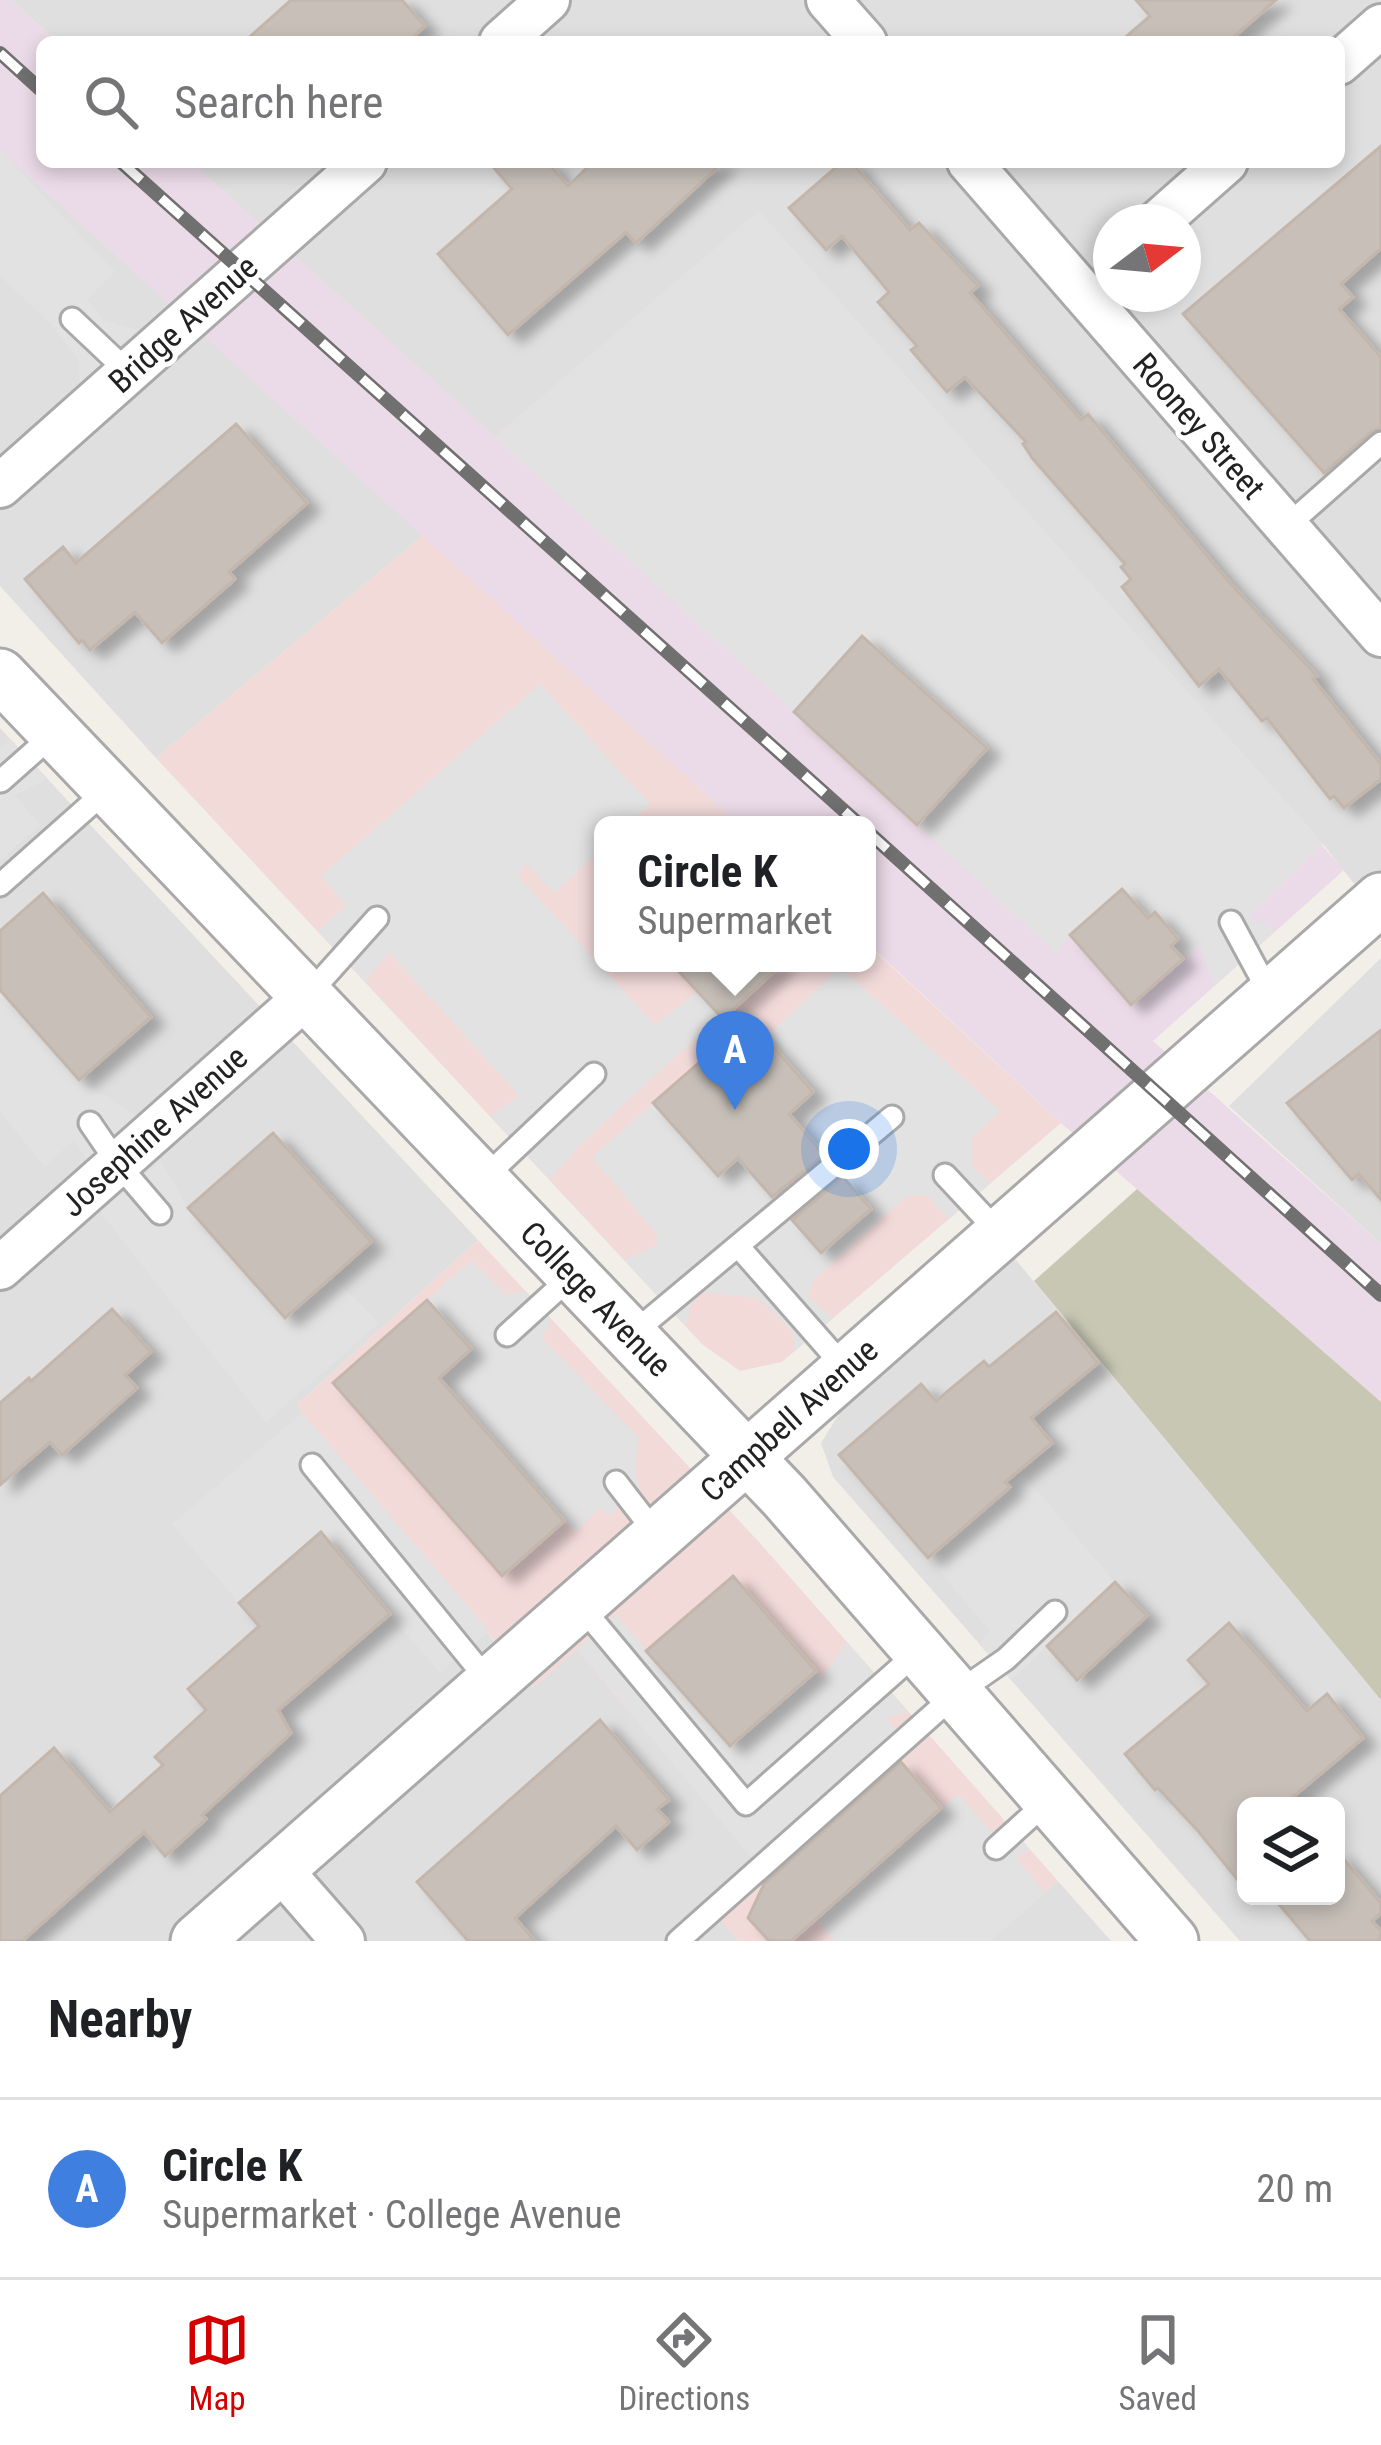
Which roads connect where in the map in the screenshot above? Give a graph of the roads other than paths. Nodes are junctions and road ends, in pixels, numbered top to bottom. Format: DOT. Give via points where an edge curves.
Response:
graph roads {
  1 [pos="548,0"];
  2 [pos="828,0"];
  3 [pos="1381,26"];
  4 [pos="508,36"];
  5 [pos="860,36"];
  6 [pos="1345,58"];
  7 [pos="358,168"];
  8 [pos="976,168"];
  9 [pos="1219,168"];
  10 [pos="1178,204"];
  11 [pos="1093,275"];
  12 [pos="1122,312"];
  13 [pos="72,320"];
  14 [pos="128,373"];
  15 [pos="1381,443"];
  16 [pos="0,486"];
  17 [pos="1286,526"];
  18 [pos="1381,635"];
  19 [pos="0,675"];
  20 [pos="57,731"];
  21 [pos="2,781"];
  22 [pos="109,788"];
  23 [pos="0,885"];
  24 [pos="1381,899"];
  25 [pos="377,918"];
  26 [pos="1232,922"];
  27 [pos="308,995"];
  28 [pos="1271,996"];
  29 [pos="594,1074"];
  30 [pos="892,1118"];
  31 [pos="90,1123"];
  32 [pos="118,1163"];
  33 [pos="945,1174"];
  34 [pos="482,1180"];
  35 [pos="160,1213"];
  36 [pos="1000,1234"];
  37 [pos="738,1246"];
  38 [pos="0,1268"];
  39 [pos="573,1275"];
  40 [pos="507,1335"];
  41 [pos="631,1335"];
  42 [pos="846,1369"];
  43 [pos="746,1456"];
  44 [pos="312,1465"];
  45 [pos="616,1482"];
  46 [pos="658,1535"];
  47 [pos="579,1604"];
  48 [pos="1055,1612"];
  49 [pos="920,1651"];
  50 [pos="491,1683"];
  51 [pos="957,1693"];
  52 [pos="1049,1800"];
  53 [pos="996,1848"];
  54 [pos="280,1869"];
  55 [pos="197,1941"];
  56 [pos="343,1941"];
  57 [pos="678,1941"];
  58 [pos="1172,1941"];
  1 -- 4 [label="street"];
  2 -- 5 [label="street"];
  3 -- 6 [label="street"];
  7 -- 14 [label="street, Bridge Avenue"];
  8 -- 11 [label="street, Rooney Street"];
  9 -- 10 [label="street"];
  12 -- 17 [label="street, Rooney Street"];
  13 -- 14 [label="lane"];
  14 -- 16 [label="street, Bridge Avenue"];
  15 -- 17 [label="lane"];
  17 -- 18 [label="street, Rooney Street"];
  19 -- 20 [label="street, College Avenue"];
  20 -- 21 [label="lane"];
  20 -- 22 [label="street, College Avenue"];
  22 -- 23 [label="lane"];
  22 -- 27 [label="street, College Avenue"];
  24 -- 28 [label="street, Campbell Avenue"];
  25 -- 27 [label="lane"];
  26 -- 28 [label="lane"];
  27 -- 32 [label="street, Josephine Avenue"];
  27 -- 34 [label="street, College Avenue"];
  28 -- 36 [label="street, Campbell Avenue"];
  29 -- 34 [label="lane"];
  30 -- 37 [label="lane"];
  31 -- 32 [label="lane"];
  32 -- 35 [label="lane"];
  32 -- 38 [label="street, Josephine Avenue"];
  33 -- 36 [label="lane"];
  34 -- 39 [label="street, College Avenue"];
  36 -- 42 [label="street, Campbell Avenue"];
  37 -- 41 [label="lane"];
  37 -- 42 [label="lane"];
  39 -- 40 [label="lane"];
  39 -- 41 [label="street, College Avenue"];
  41 -- 43 [label="street, College Avenue"];
  42 -- 43 [label="street, Campbell Avenue"];
  43 -- 46 [label="street, Campbell Avenue"];
  43 -- 49 [label="street, College Avenue"];
  44 -- 50 [label="lane"];
  45 -- 46 [label="lane"];
  46 -- 47 [label="street, Campbell Avenue"];
  47 -- 49 [label="lane" via="746,1804"];
  47 -- 50 [label="street, Campbell Avenue"];
  48 -- 51 [label="lane"];
  49 -- 51 [label="street, College Avenue"];
  50 -- 54 [label="street, Campbell Avenue"];
  51 -- 52 [label="street, College Avenue"];
  51 -- 57 [label="lane"];
  52 -- 53 [label="lane"];
  52 -- 58 [label="street, College Avenue"];
  54 -- 55 [label="street, Campbell Avenue"];
  54 -- 56 [label="street"];
}
